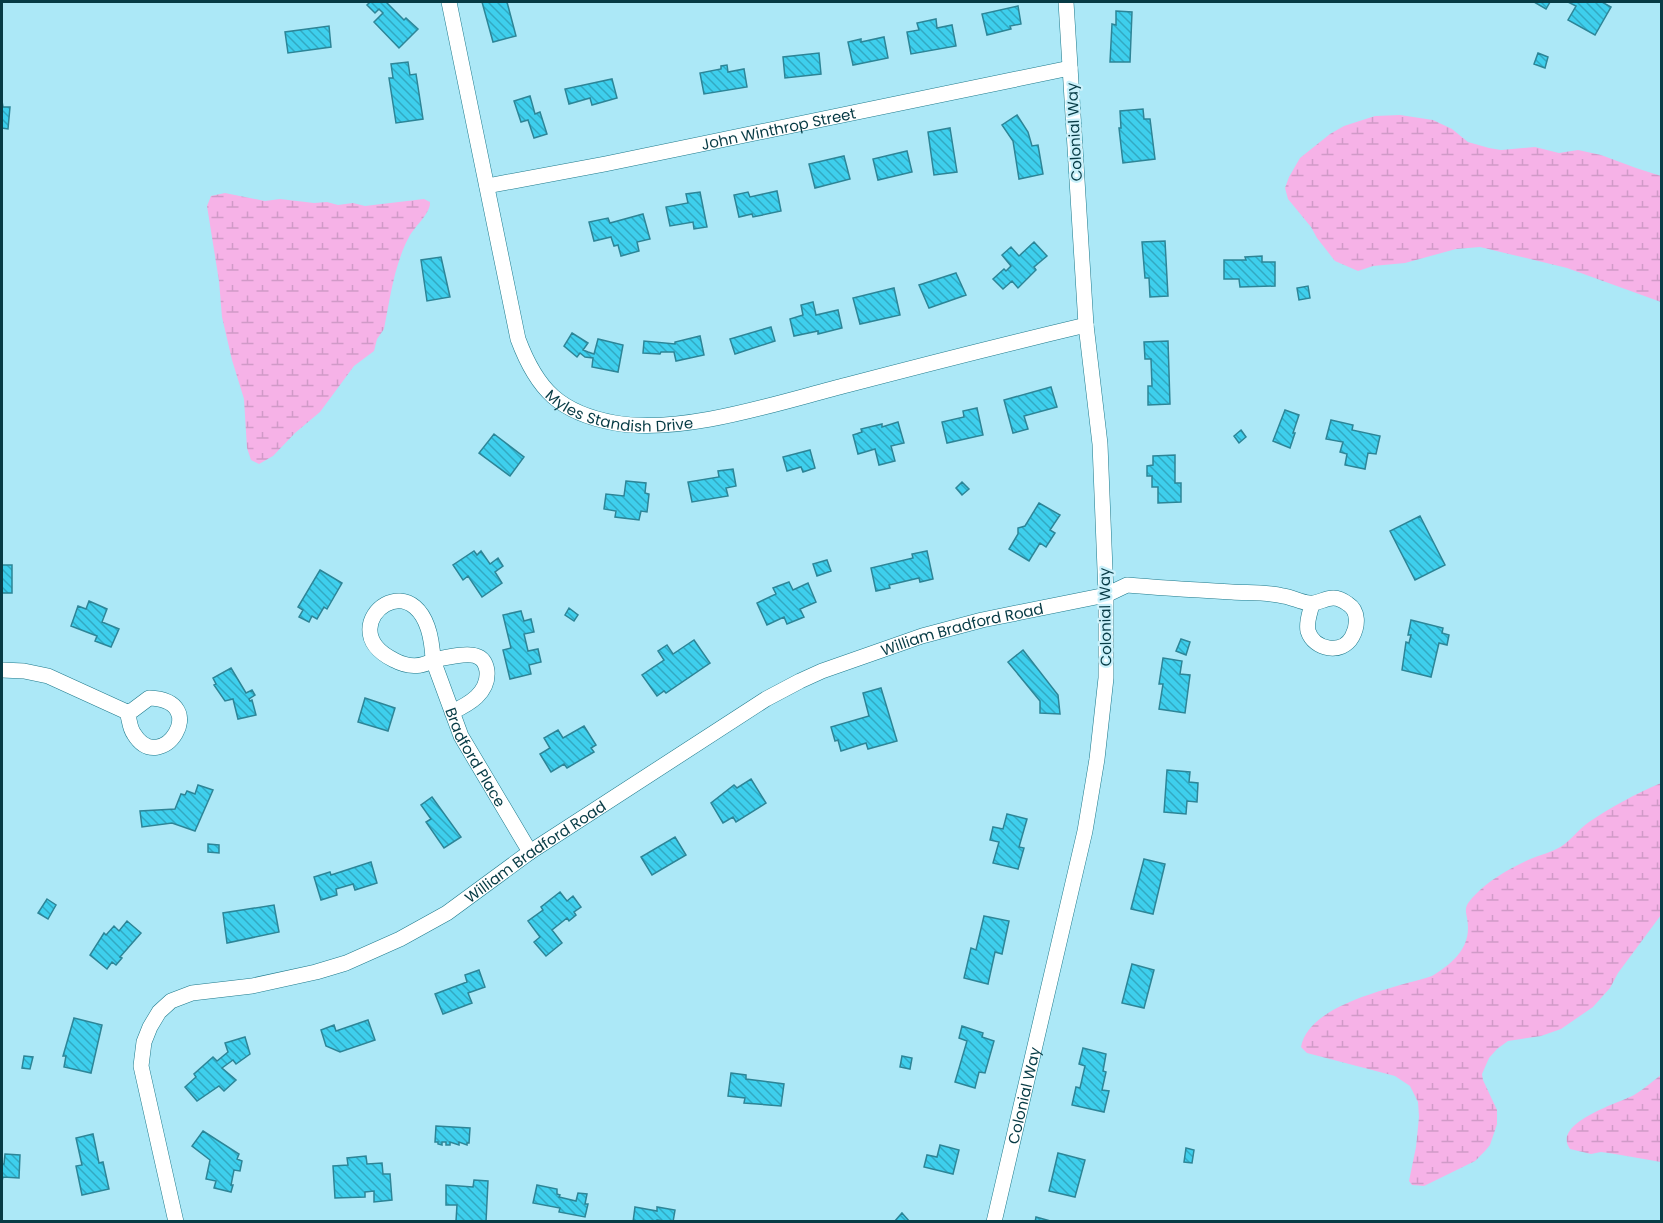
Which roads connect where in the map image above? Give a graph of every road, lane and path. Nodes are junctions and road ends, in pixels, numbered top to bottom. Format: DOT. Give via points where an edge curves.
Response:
graph roads {
  1 [pos="449,2"];
  2 [pos="1066,2"];
  3 [pos="1070,68"];
  4 [pos="487,186"];
  5 [pos="1086,325"];
  6 [pos="1106,595"];
  7 [pos="1311,604"];
  8 [pos="434,660"];
  9 [pos="2,670"];
  10 [pos="127,712"];
  11 [pos="452,712"];
  12 [pos="530,852"];
  13 [pos="176,1221"];
  14 [pos="993,1221"];
  1 -- 4 [label="street, Myles Standish Drive"];
  2 -- 3 [label="street, Colonial Way"];
  3 -- 4 [label="street, John Winthrop Street"];
  3 -- 5 [label="street, Colonial Way"];
  4 -- 5 [label="street, Myles Standish Drive" via="518,339 531,371 561,403 613,423 685,423 758,408"];
  5 -- 6 [label="street, Colonial Way" via="1100,444"];
  6 -- 7 [label="street, William Bradford Road" via="1127,585 1280,595"];
  6 -- 12 [label="street, William Bradford Road" via="932,633 822,671 766,699"];
  6 -- 14 [label="street, Colonial Way" via="1106,678 1089,813"];
  8 -- 8 [label="street, Bradford Place" via="411,666 380,653 370,631 378,609 396,601 416,608 430,630"];
  8 -- 11 [label="street, Bradford Place"];
  8 -- 11 [label="street" via="471,654 486,666 486,680 479,694"];
  9 -- 10 [label="street" via="48,676"];
  11 -- 12 [label="street, Bradford Place" via="465,743"];
  12 -- 13 [label="street, William Bradford Road" via="447,913 346,963 269,983 192,993 165,1006 146,1035 141,1066"];
}
